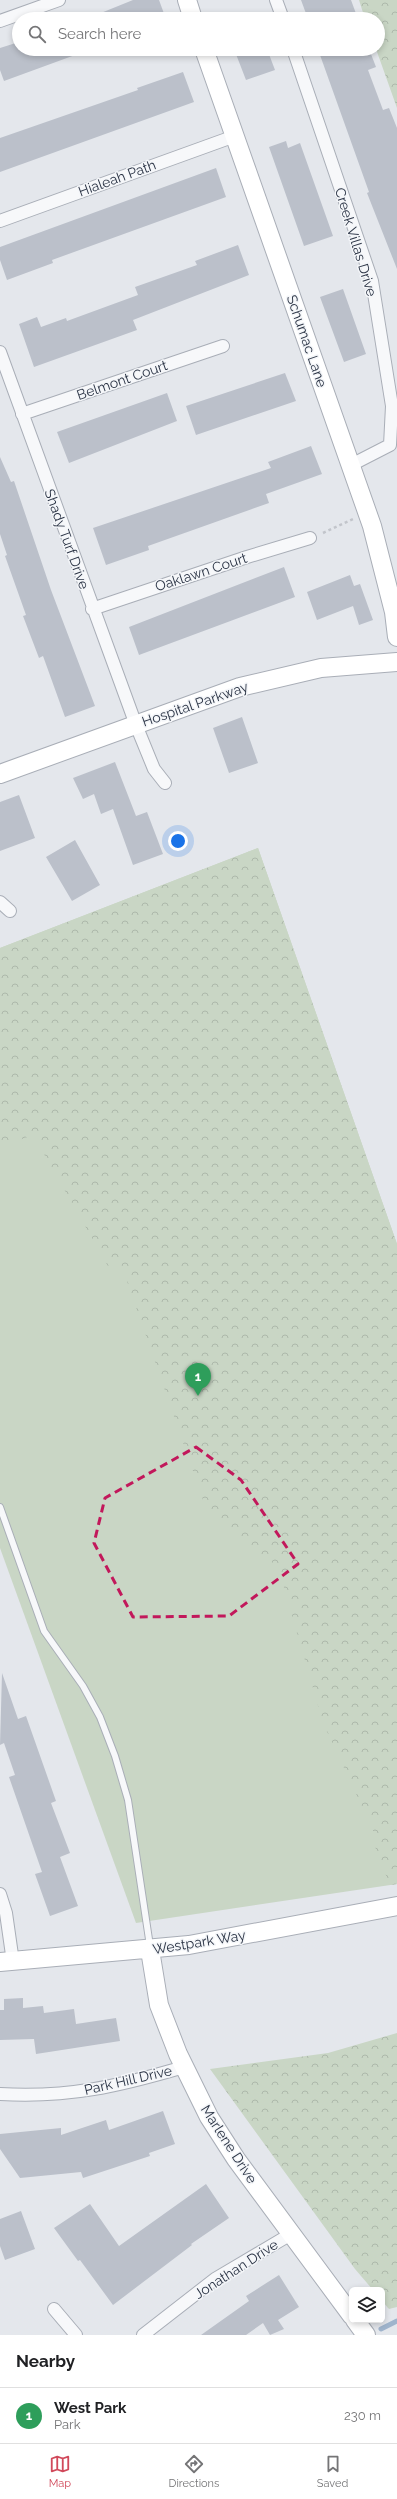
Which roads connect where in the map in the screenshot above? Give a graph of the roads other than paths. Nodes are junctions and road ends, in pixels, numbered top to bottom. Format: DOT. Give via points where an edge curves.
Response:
graph roads {
  1 [pos="59,0"];
  2 [pos="187,0"];
  3 [pos="276,0"];
  4 [pos="25,12"];
  5 [pos="191,12"];
  6 [pos="280,12"];
  7 [pos="12,17"];
  8 [pos="0,21"];
  9 [pos="206,56"];
  10 [pos="295,56"];
  11 [pos="234,136"];
  12 [pos="0,221"];
  13 [pos="223,346"];
  14 [pos="0,352"];
  15 [pos="22,414"];
  16 [pos="351,465"];
  17 [pos="310,538"];
  18 [pos="92,608"];
  19 [pos="397,637"];
  20 [pos="397,662"];
  21 [pos="136,725"];
  22 [pos="0,774"];
  23 [pos="165,783"];
  24 [pos="0,902"];
  25 [pos="10,912"];
  26 [pos="0,1507"];
  27 [pos="0,1894"];
  28 [pos="397,1906"];
  29 [pos="150,1950"];
  30 [pos="6,1962"];
  31 [pos="184,2067"];
  32 [pos="0,2094"];
  33 [pos="291,2234"];
  34 [pos="54,2309"];
  35 [pos="349,2312"];
  36 [pos="357,2323"];
  37 [pos="76,2335"];
  38 [pos="143,2335"];
  39 [pos="366,2335"];
  1 -- 4 [label="street"];
  2 -- 5 [label="street"];
  3 -- 6 [label="street"];
  7 -- 8 [label="street"];
  9 -- 11 [label="street, Schumac Lane"];
  10 -- 16 [label="street, Creek Villas Drive" via="372,281 392,406 390,445"];
  11 -- 12 [label="street, Hialeah Path"];
  11 -- 16 [label="street, Schumac Lane"];
  13 -- 15 [label="street, Belmont Court"];
  14 -- 15 [label="street, Shady Turf Drive"];
  15 -- 18 [label="street, Shady Turf Drive"];
  16 -- 19 [label="street, Schumac Lane" via="384,568"];
  17 -- 18 [label="street, Oaklawn Court"];
  18 -- 21 [label="street, Shady Turf Drive"];
  20 -- 21 [label="street, Hospital Parkway" via="321,668 240,687"];
  21 -- 22 [label="street, Hospital Parkway"];
  21 -- 23 [label="street, Shady Turf Drive" via="154,769"];
  24 -- 25 [label="street"];
  26 -- 29 [label="lane" via="44,1631 83,1686 100,1717 115,1756 128,1800"];
  27 -- 30 [label="street" via="6,1914"];
  28 -- 29 [label="street, Westpark Way"];
  29 -- 30 [label="street, Westpark Way"];
  29 -- 31 [label="street, Marlene Drive" via="159,2004"];
  31 -- 32 [label="street, Park Hill Drive" via="117,2086 74,2093"];
  31 -- 33 [label="street, Marlene Drive" via="225,2144"];
  33 -- 35 [label="street, Marlene Drive"];
  33 -- 38 [label="street, Jonathan Drive" via="215,2279"];
  34 -- 37 [label="street"];
  36 -- 39 [label="street"];
}
